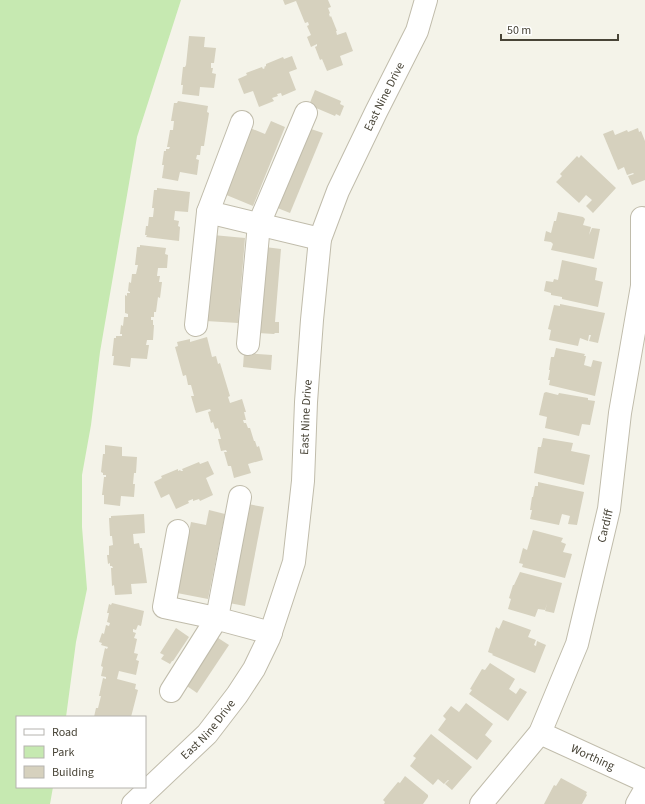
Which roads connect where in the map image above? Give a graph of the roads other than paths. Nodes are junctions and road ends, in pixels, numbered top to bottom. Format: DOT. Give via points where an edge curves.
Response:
graph roads {
  1 [pos="426,0"];
  2 [pos="306,113"];
  3 [pos="242,122"];
  4 [pos="208,212"];
  5 [pos="642,218"];
  6 [pos="259,224"];
  7 [pos="320,239"];
  8 [pos="196,324"];
  9 [pos="248,344"];
  10 [pos="240,497"];
  11 [pos="178,531"];
  12 [pos="217,618"];
  13 [pos="271,633"];
  14 [pos="171,691"];
  15 [pos="540,733"];
  16 [pos="645,781"];
  17 [pos="645,790"];
  18 [pos="133,804"];
  19 [pos="481,804"];
  20 [pos="637,804"];
  1 -- 7 [label="street, East Nine Drive" via="417,31 338,191"];
  2 -- 6 [label="street"];
  3 -- 4 [label="street"];
  4 -- 6 [label="street"];
  4 -- 8 [label="street"];
  5 -- 15 [label="street, Cardiff" via="642,286 620,413 609,509 577,644"];
  6 -- 7 [label="street"];
  6 -- 9 [label="street"];
  7 -- 13 [label="street, East Nine Drive" via="308,379 303,482 294,562"];
  10 -- 12 [label="street"];
  11 -- 12 [label="street" via="164,607"];
  12 -- 13 [label="street"];
  12 -- 14 [label="street"];
  13 -- 18 [label="street, East Nine Drive" via="254,669 207,734"];
  15 -- 16 [label="street, Worthing"];
  15 -- 19 [label="street, Cardiff"];
  17 -- 20 [label="street"];
}
